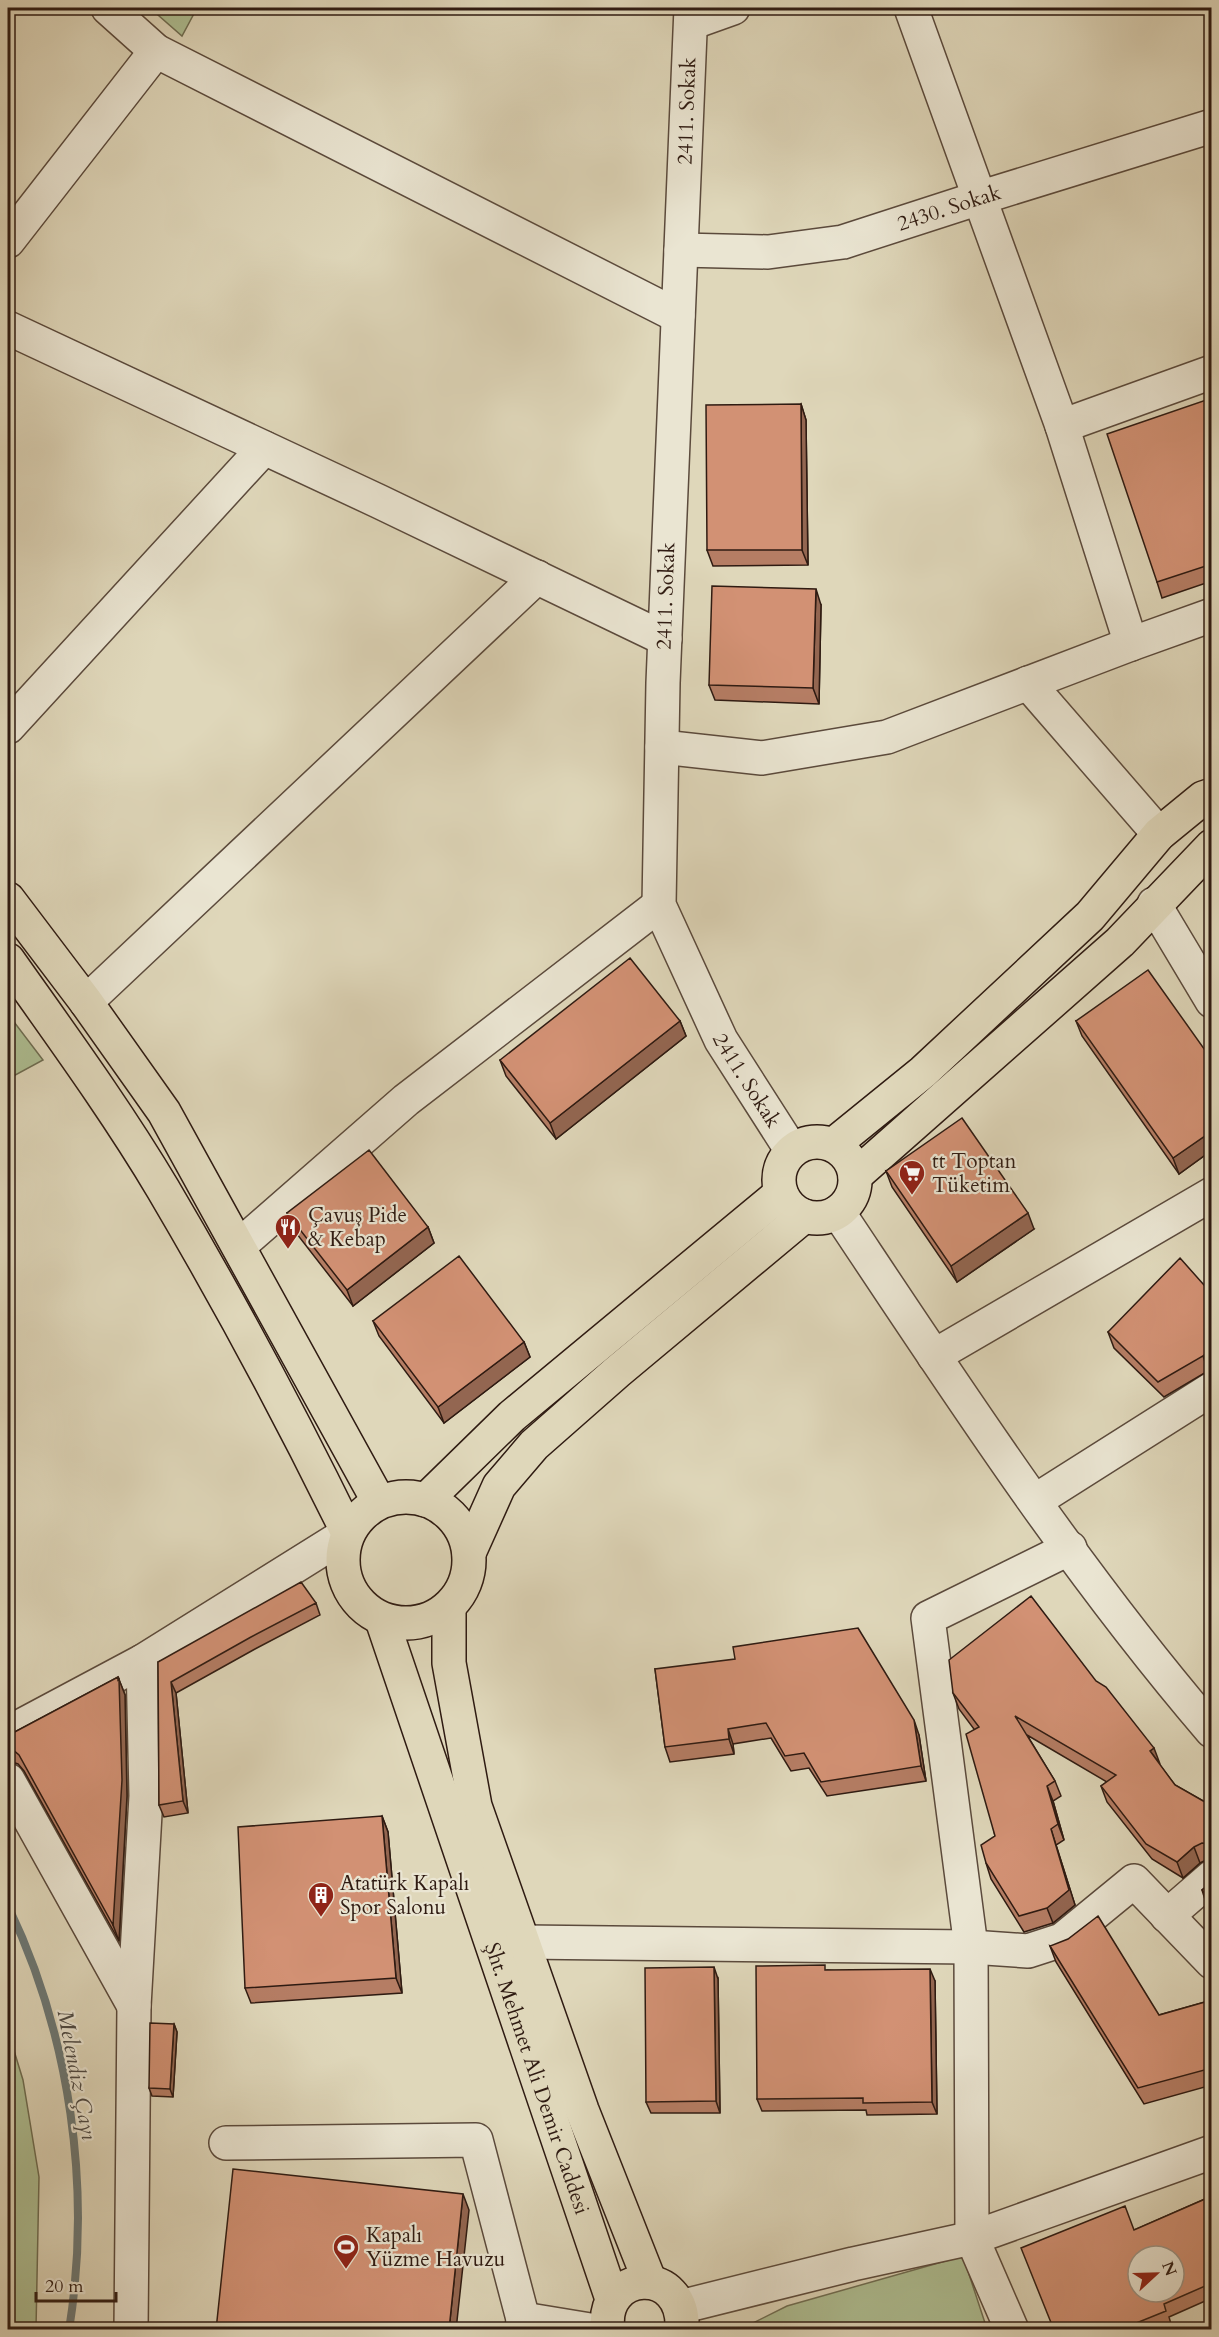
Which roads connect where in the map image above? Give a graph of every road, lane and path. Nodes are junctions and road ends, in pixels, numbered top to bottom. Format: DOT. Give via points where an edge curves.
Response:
graph roads {
  1 [pos="108,8"];
  2 [pos="733,8"];
  3 [pos="911,8"];
  4 [pos="691,15"];
  5 [pos="156,51"];
  6 [pos="1212,126"];
  7 [pos="979,198"];
  8 [pos="8,241"];
  9 [pos="681,250"];
  10 [pos="678,316"];
  11 [pos="8,328"];
  12 [pos="1212,372"];
  13 [pos="1062,426"];
  14 [pos="264,448"];
  15 [pos="537,577"];
  16 [pos="1212,615"];
  17 [pos="665,639"];
  18 [pos="1131,644"];
  19 [pos="1028,683"];
  20 [pos="8,727"];
  21 [pos="662,747"];
  22 [pos="1212,795"];
  23 [pos="1159,834"];
  24 [pos="1212,846"];
  25 [pos="8,899"];
  26 [pos="1154,904"];
  27 [pos="659,905"];
  28 [pos="8,960"];
  29 [pos="1212,1001"];
  30 [pos="86,1002"];
  31 [pos="832,1145"];
  32 [pos="792,1151"];
  33 [pos="855,1176"];
  34 [pos="781,1193"];
  35 [pos="1210,1199"];
  36 [pos="838,1212"];
  37 [pos="804,1216"];
  38 [pos="239,1246"];
  39 [pos="934,1356"];
  40 [pos="1212,1389"];
  41 [pos="426,1500"];
  42 [pos="1035,1501"];
  43 [pos="379,1502"];
  44 [pos="348,1533"];
  45 [pos="1070,1548"];
  46 [pos="469,1553"];
  47 [pos="449,1607"];
  48 [pos="382,1620"];
  49 [pos="143,1661"];
  50 [pos="1212,1731"];
  51 [pos="8,1733"];
  52 [pos="8,1780"];
  53 [pos="1212,1877"];
  54 [pos="1167,1916"];
  55 [pos="523,1942"];
  56 [pos="971,1947"];
  57 [pos="1212,1962"];
  58 [pos="134,2006"];
  59 [pos="226,2143"];
  60 [pos="1212,2152"];
  61 [pos="972,2238"];
  62 [pos="650,2282"];
  63 [pos="610,2314"];
  64 [pos="681,2318"];
  65 [pos="523,2324"];
  66 [pos="131,2330"];
  67 [pos="590,2330"];
  68 [pos="1012,2330"];
  1 -- 5 [label="street"];
  2 -- 4 [label="street"];
  3 -- 7 [label="street"];
  4 -- 9 [label="street, 2411. Sokak"];
  5 -- 8 [label="street"];
  5 -- 10 [label="street"];
  6 -- 7 [label="street, 2430. Sokak"];
  7 -- 9 [label="street, 2430. Sokak" via="843,242 768,252"];
  7 -- 13 [label="street"];
  9 -- 10 [label="street, 2411. Sokak"];
  10 -- 17 [label="street, 2411. Sokak"];
  11 -- 14 [label="street"];
  12 -- 13 [label="street"];
  13 -- 18 [label="street"];
  14 -- 15 [label="street"];
  14 -- 20 [label="street"];
  15 -- 17 [label="street"];
  15 -- 30 [label="street"];
  16 -- 18 [label="street"];
  17 -- 21 [label="street, 2411. Sokak"];
  18 -- 19 [label="street"];
  19 -- 21 [label="street" via="887,737 762,758"];
  19 -- 23 [label="street"];
  21 -- 27 [label="street, 2411. Sokak"];
  22 -- 23 [label="main road"];
  23 -- 31 [label="main road" via="1090,915 923,1072"];
  24 -- 26 [label="main road"];
  25 -- 30 [label="main road"];
  26 -- 29 [label="street"];
  26 -- 33 [label="main road" via="1120,942"];
  27 -- 32 [label="street, 2411. Sokak" via="721,1040"];
  27 -- 38 [label="street" via="406,1100"];
  28 -- 44 [label="main road" via="163,1188 302,1437"];
  30 -- 38 [label="main road" via="164,1112"];
  31 -- 32 [label="main road" via="812,1142"];
  31 -- 33 [label="main road" via="851,1162"];
  32 -- 34 [label="main road" via="781,1168"];
  33 -- 36 [label="main road" via="849,1202"];
  34 -- 37 [label="main road"];
  34 -- 41 [label="main road" via="512,1416"];
  35 -- 39 [label="street"];
  36 -- 37 [label="main road" via="825,1218"];
  36 -- 39 [label="street"];
  37 -- 46 [label="main road" via="534,1445 500,1486"];
  38 -- 43 [label="main road"];
  39 -- 42 [label="street"];
  40 -- 42 [label="street"];
  41 -- 43 [label="main road" via="400,1497"];
  41 -- 46 [label="main road" via="451,1515 464,1535"];
  42 -- 45 [label="street"];
  43 -- 44 [label="main road" via="358,1517"];
  44 -- 48 [label="main road" via="342,1569 350,1590 362,1607"];
  44 -- 49 [label="street"];
  45 -- 50 [label="street" via="1161,1672"];
  45 -- 56 [label="street" via="928,1618"];
  46 -- 47 [label="main road" via="468,1572 459,1596"];
  47 -- 48 [label="main road" via="414,1624"];
  47 -- 55 [label="main road, Şht. Mehmet Ali Demir Caddesi" via="449,1663 475,1806"];
  48 -- 63 [label="main road, Şht. Mehmet Ali Demir Caddesi"];
  49 -- 51 [label="street"];
  49 -- 58 [label="street" via="146,1796"];
  52 -- 58 [label="street"];
  53 -- 54 [label="street"];
  54 -- 56 [label="street" via="1134,1881 1062,1940 1028,1951"];
  54 -- 57 [label="street"];
  55 -- 56 [label="street"];
  55 -- 62 [label="main road, Şht. Mehmet Ali Demir Caddesi" via="582,2110"];
  56 -- 61 [label="street"];
  58 -- 66 [label="street"];
  59 -- 65 [label="street" via="476,2140"];
  60 -- 61 [label="street"];
  61 -- 64 [label="street" via="853,2264"];
  61 -- 68 [label="street"];
  62 -- 63 [label="main road" via="631,2284 619,2291"];
  62 -- 64 [label="main road" via="673,2294"];
  65 -- 67 [label="street"];
}
